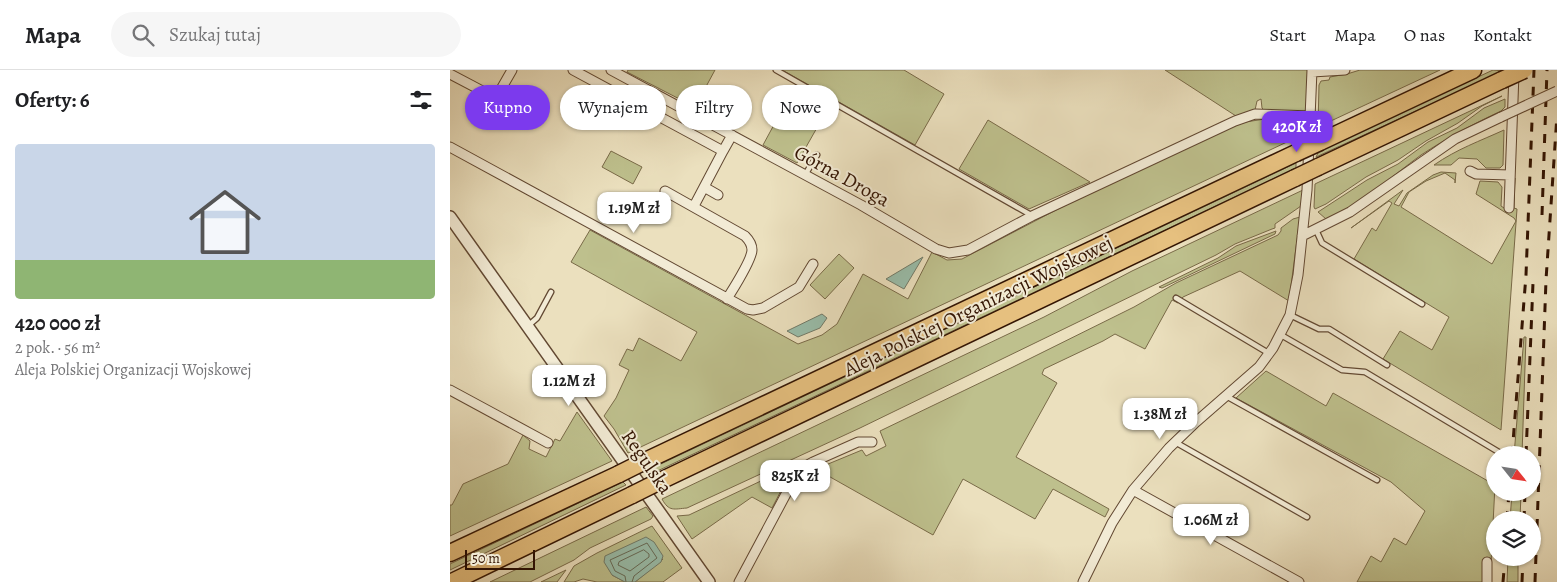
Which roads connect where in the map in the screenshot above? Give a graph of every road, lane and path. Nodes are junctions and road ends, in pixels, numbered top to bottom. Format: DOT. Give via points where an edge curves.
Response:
graph roads {
  1 [pos="512,70"];
  2 [pos="573,70"];
  3 [pos="611,70"];
  4 [pos="776,70"];
  5 [pos="1344,70"];
  6 [pos="1473,70"];
  7 [pos="1524,70"];
  8 [pos="1312,71"];
  9 [pos="450,74"];
  10 [pos="1508,75"];
  11 [pos="1557,91"];
  12 [pos="1311,116"];
  13 [pos="732,135"];
  14 [pos="450,147"];
  15 [pos="723,151"];
  16 [pos="817,155"];
  17 [pos="1470,171"];
  18 [pos="805,175"];
  19 [pos="1510,176"];
  20 [pos="704,187"];
  21 [pos="665,191"];
  22 [pos="718,195"];
  23 [pos="694,206"];
  24 [pos="1509,208"];
  25 [pos="1032,216"];
  26 [pos="450,217"];
  27 [pos="1316,230"];
  28 [pos="1302,236"];
  29 [pos="813,264"];
  30 [pos="552,292"];
  31 [pos="1176,298"];
  32 [pos="727,299"];
  33 [pos="1422,304"];
  34 [pos="1290,314"];
  35 [pos="528,326"];
  36 [pos="1282,332"];
  37 [pos="1270,354"];
  38 [pos="1387,365"];
  39 [pos="450,390"];
  40 [pos="1226,396"];
  41 [pos="872,442"];
  42 [pos="1175,442"];
  43 [pos="548,443"];
  44 [pos="1489,446"];
  45 [pos="1377,480"];
  46 [pos="1133,490"];
  47 [pos="1307,517"];
  48 [pos="450,553"];
  49 [pos="1487,566"];
  50 [pos="452,582"];
  51 [pos="709,582"];
  52 [pos="739,582"];
  53 [pos="1083,582"];
  54 [pos="1299,582"];
  55 [pos="1487,582"];
  1 -- 9 [label="street" via="500,91 490,95"];
  2 -- 15 [label="street"];
  3 -- 13 [label="street, Górna Droga"];
  4 -- 25 [label="lane"];
  5 -- 8 [label="street"];
  6 -- 48 [label="highway, Aleja Polskiej Organizacji Wojskowej, bridge"];
  7 -- 10 [label="highway, Aleja Polskiej Organizacji Wojskowej, bridge"];
  8 -- 12 [label="street"];
  10 -- 19 [label="street"];
  10 -- 50 [label="highway, Aleja Polskiej Organizacji Wojskowej, bridge"];
  11 -- 27 [label="street, bridge" via="1447,144 1362,204"];
  12 -- 25 [label="street, Górna Droga" via="1255,114 1235,121"];
  12 -- 28 [label="street"];
  13 -- 15 [label="street"];
  13 -- 18 [label="street, Górna Droga"];
  14 -- 32 [label="street"];
  15 -- 20 [label="street"];
  16 -- 18 [label="lane"];
  17 -- 19 [label="street"];
  18 -- 25 [label="street, Górna Droga" via="936,249 949,253 962,253"];
  19 -- 24 [label="street"];
  20 -- 22 [label="street"];
  20 -- 23 [label="street"];
  21 -- 23 [label="street"];
  23 -- 32 [label="street" via="751,242 750,258"];
  26 -- 35 [label="street, Regulska"];
  27 -- 28 [label="street"];
  27 -- 33 [label="lane" via="1322,243"];
  28 -- 34 [label="street"];
  29 -- 32 [label="street" via="799,287 763,308 747,309"];
  30 -- 35 [label="lane" via="537,318"];
  31 -- 37 [label="lane"];
  34 -- 36 [label="street"];
  34 -- 38 [label="lane" via="1319,329 1329,329"];
  35 -- 51 [label="street, Regulska"];
  36 -- 37 [label="street"];
  36 -- 44 [label="lane" via="1342,370 1364,372"];
  37 -- 40 [label="street"];
  39 -- 43 [label="street"];
  40 -- 42 [label="street"];
  40 -- 45 [label="lane"];
  41 -- 52 [label="street" via="858,442 802,468"];
  42 -- 46 [label="street"];
  42 -- 47 [label="lane"];
  46 -- 53 [label="street" via="1112,523"];
  46 -- 54 [label="street"];
  49 -- 55 [label="street"];
}
